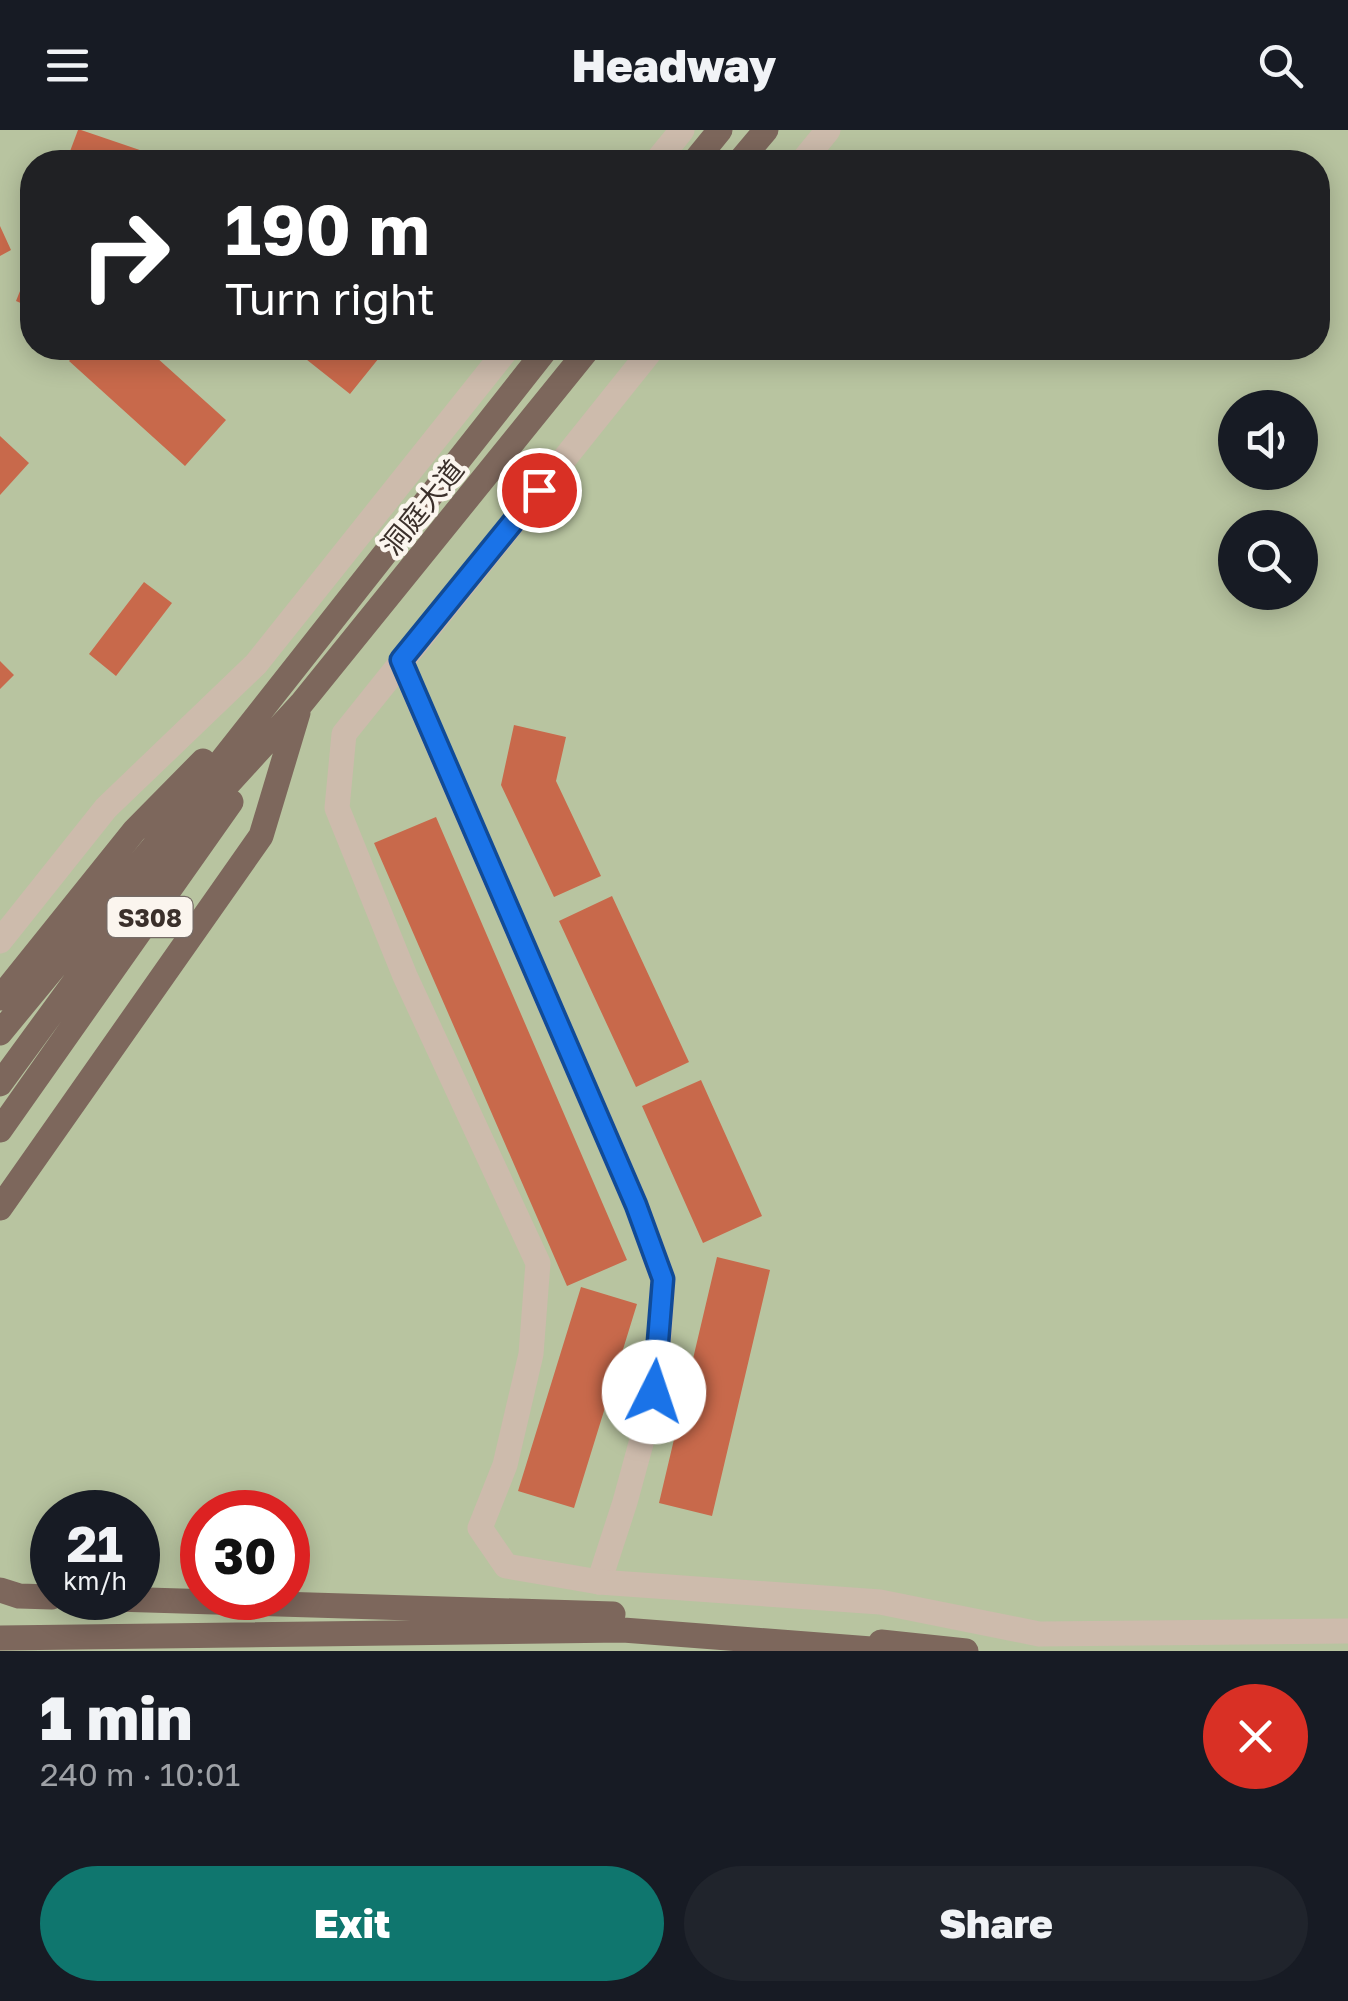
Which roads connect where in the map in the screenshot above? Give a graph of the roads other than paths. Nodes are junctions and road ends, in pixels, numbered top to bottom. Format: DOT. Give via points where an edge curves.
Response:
graph roads {
  1 [pos="682,130"];
  2 [pos="720,130"];
  3 [pos="766,130"];
  4 [pos="828,130"];
  5 [pos="666,150"];
  6 [pos="704,150"];
  7 [pos="749,150"];
  8 [pos="812,150"];
  9 [pos="498,360"];
  10 [pos="537,360"];
  11 [pos="579,360"];
  12 [pos="643,360"];
  13 [pos="401,660"];
  14 [pos="277,686"];
  15 [pos="300,704"];
  16 [pos="0,941"];
  17 [pos="0,998"];
  18 [pos="0,1033"];
  19 [pos="0,1084"];
  20 [pos="0,1130"];
  21 [pos="0,1208"];
  22 [pos="599,1582"];
  23 [pos="0,1590"];
  24 [pos="30,1596"];
  25 [pos="160,1600"];
  26 [pos="1348,1631"];
  27 [pos="0,1638"];
  28 [pos="897,1651"];
  29 [pos="966,1651"];
  1 -- 5 [label="street"];
  2 -- 6 [label="main road"];
  3 -- 7 [label="main road"];
  4 -- 8 [label="street"];
  9 -- 16 [label="street" via="256,664 106,808"];
  10 -- 14 [label="main road, 洞庭大道 / S308"];
  11 -- 15 [label="main road, 洞庭大道 / S308"];
  12 -- 13 [label="street"];
  13 -- 22 [label="street" via="663,1279 654,1392"];
  13 -- 22 [label="street" via="344,734 337,808 405,976 538,1263 531,1354 505,1464 480,1528 506,1566"];
  14 -- 17 [label="main road" via="134,830"];
  14 -- 18 [label="main road, S308"];
  15 -- 19 [label="main road" via="150,880"];
  15 -- 20 [label="main road, S308"];
  15 -- 21 [label="main road" via="262,836"];
  22 -- 26 [label="street" via="880,1602 1039,1634"];
  23 -- 24 [label="main road"];
  25 -- 29 [label="main road" via="622,1615"];
  27 -- 28 [label="main road" via="623,1630"];
}
